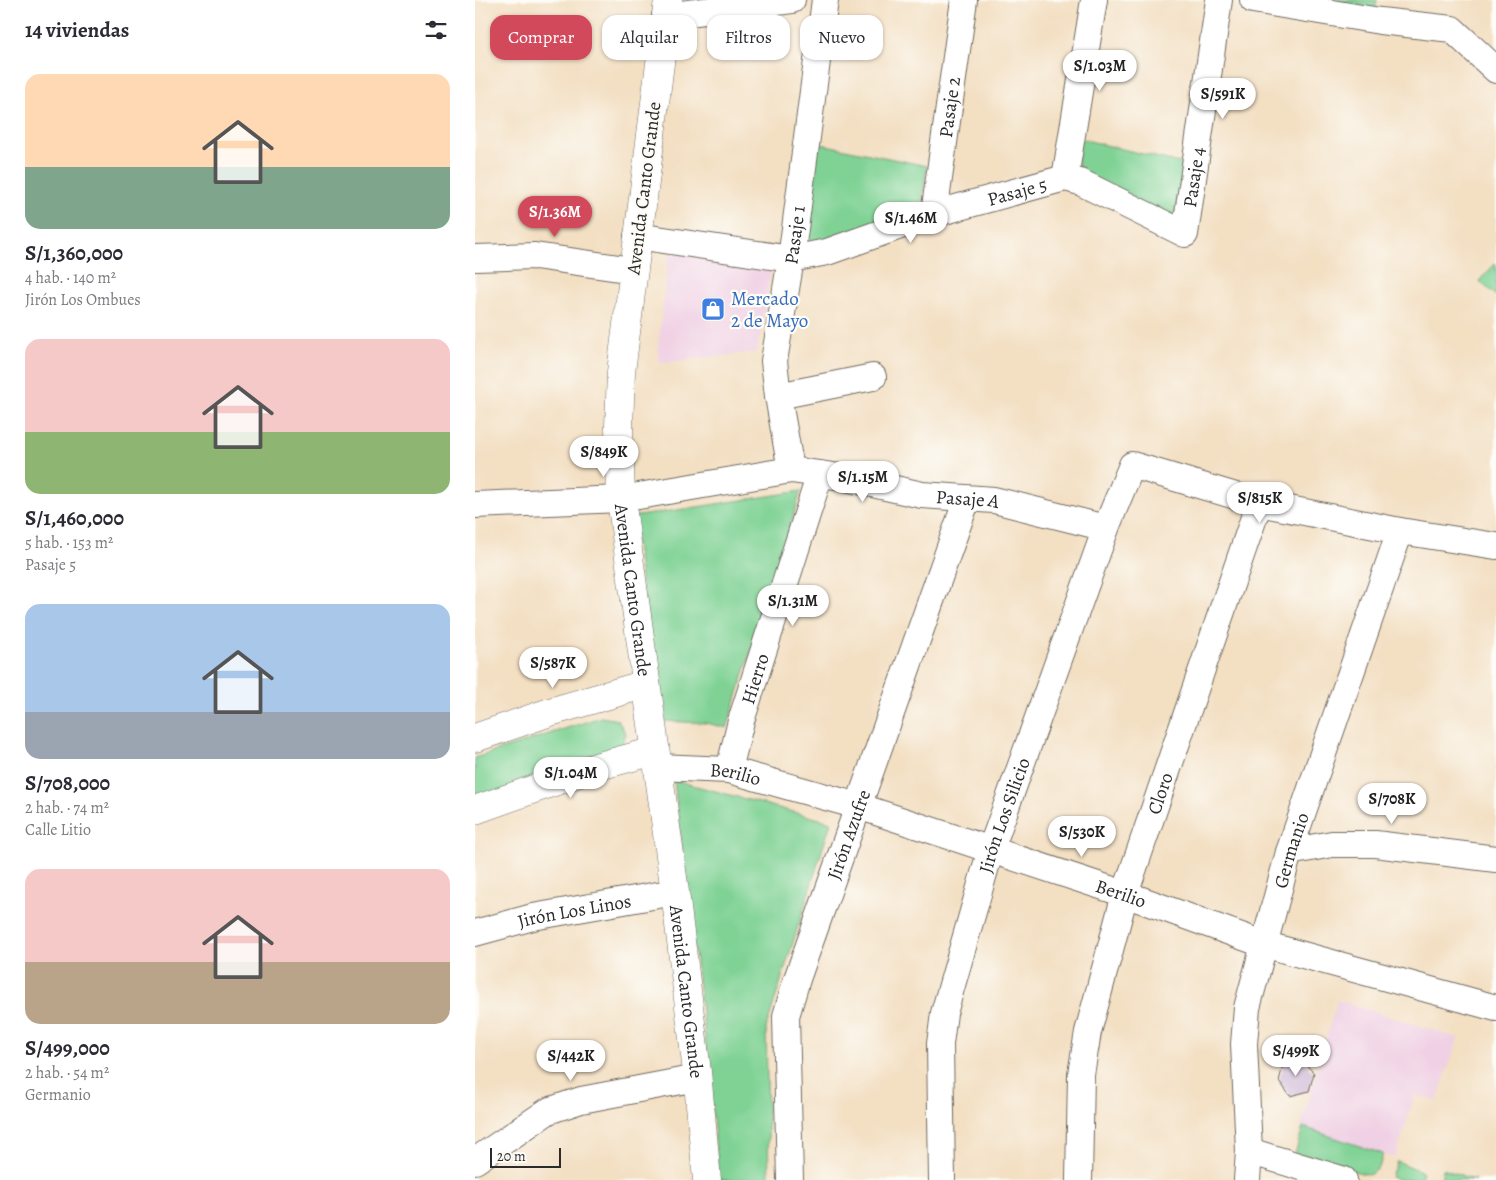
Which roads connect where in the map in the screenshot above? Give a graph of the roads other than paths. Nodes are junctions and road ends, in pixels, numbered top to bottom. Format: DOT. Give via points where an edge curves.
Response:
graph roads {
  1 [pos="792,0"];
  2 [pos="825,0"];
  3 [pos="964,0"];
  4 [pos="1094,0"];
  5 [pos="1219,0"];
  6 [pos="1253,0"];
  7 [pos="666,8"];
  8 [pos="1381,10"];
  9 [pos="1496,70"];
  10 [pos="1065,178"];
  11 [pos="934,214"];
  12 [pos="1185,234"];
  13 [pos="637,236"];
  14 [pos="475,258"];
  15 [pos="791,259"];
  16 [pos="633,270"];
  17 [pos="873,377"];
  18 [pos="777,396"];
  19 [pos="791,470"];
  20 [pos="820,474"];
  21 [pos="621,499"];
  22 [pos="967,499"];
  23 [pos="1259,503"];
  24 [pos="475,505"];
  25 [pos="1106,528"];
  26 [pos="1400,531"];
  27 [pos="1496,546"];
  28 [pos="646,684"];
  29 [pos="475,738"];
  30 [pos="657,759"];
  31 [pos="729,770"];
  32 [pos="858,806"];
  33 [pos="475,810"];
  34 [pos="991,849"];
  35 [pos="1289,852"];
  36 [pos="1496,859"];
  37 [pos="675,892"];
  38 [pos="1125,894"];
  39 [pos="475,933"];
  40 [pos="1263,944"];
  41 [pos="1496,1008"];
  42 [pos="697,1078"];
  43 [pos="1249,1150"];
  44 [pos="475,1161"];
  45 [pos="707,1180"];
  46 [pos="790,1180"];
  47 [pos="942,1180"];
  48 [pos="1079,1180"];
  49 [pos="1247,1180"];
  50 [pos="1344,1180"];
  1 -- 7 [label="street"];
  2 -- 15 [label="street, Pasaje 1"];
  3 -- 11 [label="street, Pasaje 2"];
  4 -- 10 [label="street"];
  5 -- 12 [label="street, Pasaje 4"];
  6 -- 8 [label="street"];
  7 -- 13 [label="street, Avenida Canto Grande"];
  8 -- 9 [label="street" via="1452,28"];
  10 -- 11 [label="street, Pasaje 5"];
  10 -- 12 [label="street, Pasaje 5" via="1080,182"];
  11 -- 15 [label="street, Pasaje 5" via="827,252"];
  13 -- 15 [label="street, Pasaje 5"];
  13 -- 16 [label="street, Avenida Canto Grande"];
  14 -- 16 [label="street" via="535,256"];
  15 -- 18 [label="street, Pasaje 1" via="774,361"];
  16 -- 21 [label="street, Avenida Canto Grande" via="621,372"];
  17 -- 18 [label="street"];
  18 -- 19 [label="street, Pasaje 1"];
  19 -- 20 [label="street, Pasaje A"];
  19 -- 21 [label="street, Pasaje A"];
  20 -- 22 [label="street, Pasaje A" via="922,495"];
  20 -- 31 [label="street, Hierro" via="741,721"];
  21 -- 24 [label="street, Pasaje A"];
  21 -- 28 [label="street, Avenida Canto Grande"];
  22 -- 25 [label="street, Pasaje A" via="994,500"];
  22 -- 32 [label="street, Jirón Azufre"];
  23 -- 25 [label="street, Jirón Los Silicio" via="1132,465"];
  23 -- 26 [label="street"];
  23 -- 38 [label="street, Cloro"];
  25 -- 34 [label="street, Jirón Los Silicio"];
  26 -- 27 [label="street"];
  26 -- 35 [label="street, Germanio"];
  28 -- 29 [label="street"];
  28 -- 30 [label="street, Avenida Canto Grande"];
  30 -- 31 [label="street, Berilio"];
  30 -- 33 [label="street" via="599,766"];
  30 -- 37 [label="street, Avenida Canto Grande"];
  31 -- 32 [label="street, Berilio"];
  32 -- 34 [label="street, Berilio"];
  32 -- 46 [label="street, Jirón Azufre" via="787,1016"];
  34 -- 38 [label="street, Berilio"];
  34 -- 47 [label="street, Jirón Los Silicio" via="944,1013 941,1044"];
  35 -- 36 [label="street" via="1332,844 1375,844"];
  35 -- 40 [label="street, Germanio"];
  37 -- 39 [label="street, Jirón Los Linos" via="533,917"];
  37 -- 42 [label="street, Avenida Canto Grande"];
  38 -- 40 [label="street, Berilio"];
  38 -- 48 [label="street, Cloro" via="1088,1032 1081,1074"];
  40 -- 41 [label="street, Berilio"];
  40 -- 43 [label="street, Germanio" via="1247,1008 1244,1044"];
  42 -- 44 [label="street" via="581,1100 548,1110"];
  42 -- 45 [label="street, Avenida Canto Grande"];
  43 -- 49 [label="street, Germanio"];
  43 -- 50 [label="street"];
}
